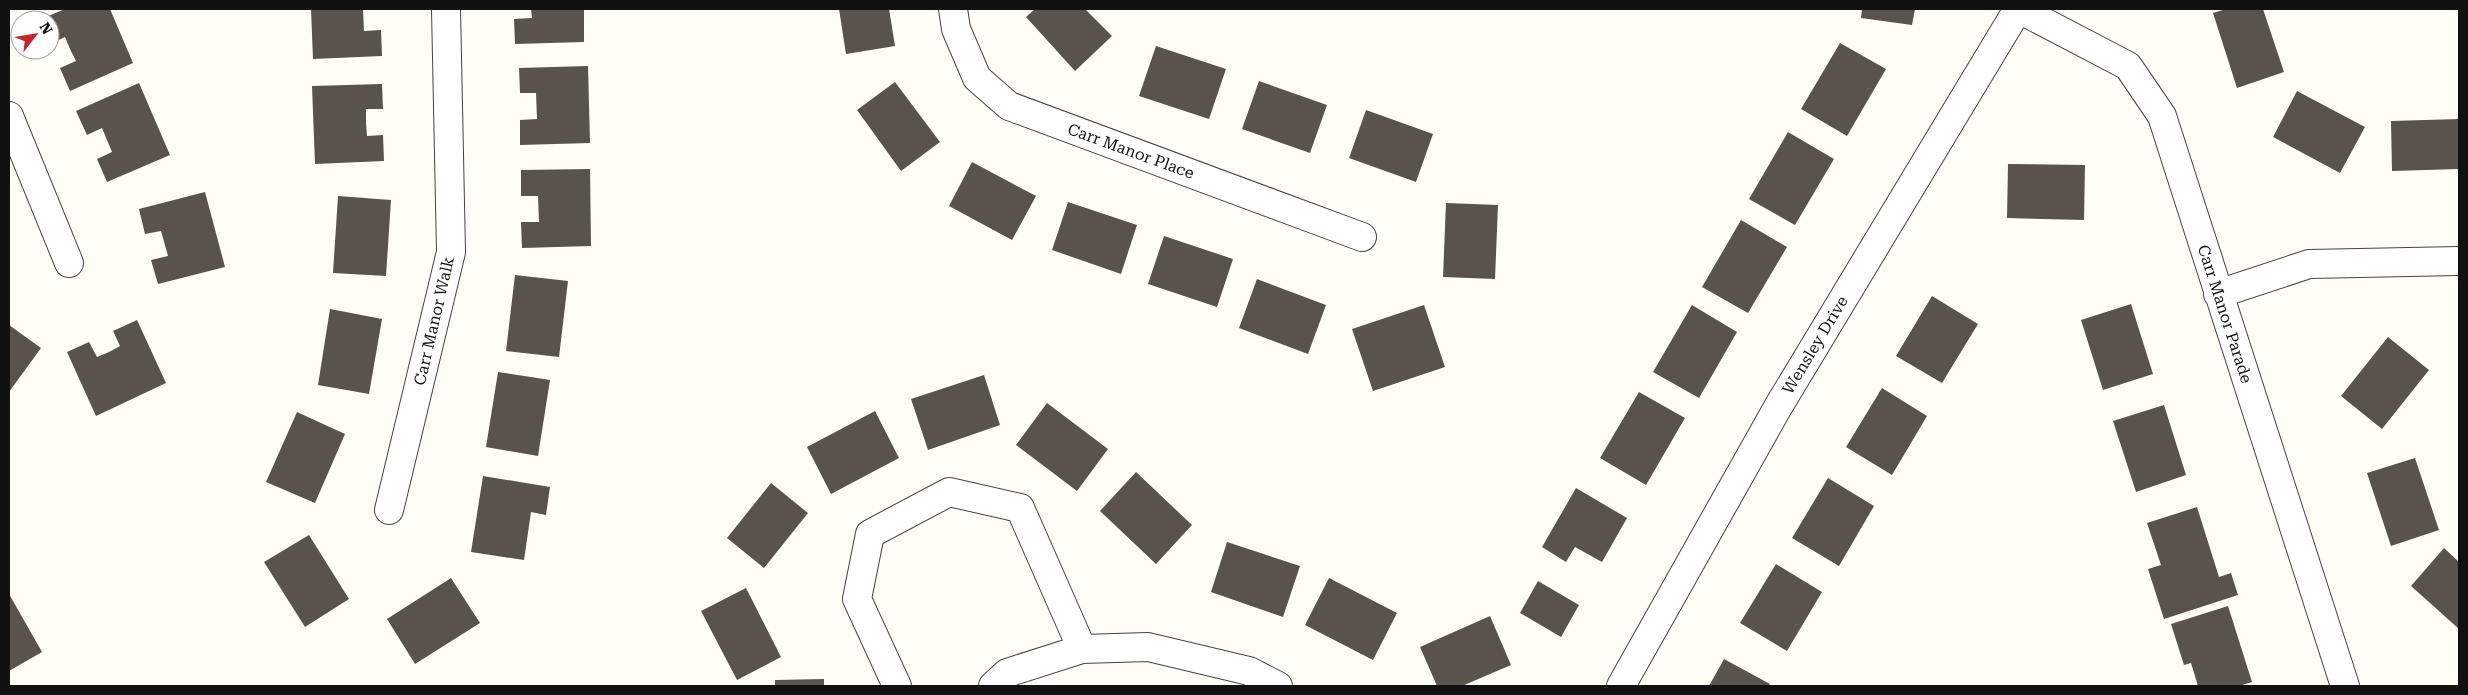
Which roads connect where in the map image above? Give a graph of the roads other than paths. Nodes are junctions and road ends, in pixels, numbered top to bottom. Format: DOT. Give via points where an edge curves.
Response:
graph roads {
  1 [pos="446,9"];
  2 [pos="953,9"];
  3 [pos="2019,9"];
  4 [pos="9,116"];
  5 [pos="1362,237"];
  6 [pos="2459,261"];
  7 [pos="69,263"];
  8 [pos="2218,294"];
  9 [pos="389,510"];
  10 [pos="1082,649"];
  11 [pos="897,686"];
  12 [pos="993,686"];
  13 [pos="1278,686"];
  14 [pos="1621,686"];
  15 [pos="2345,686"];
  1 -- 9 [label="street, Carr Manor Walk" via="452,252"];
  2 -- 5 [label="street, Carr Manor Place" via="956,29 977,78 1009,106"];
  3 -- 8 [label="street, Carr Manor Parade" via="2128,66 2162,116"];
  3 -- 14 [label="street, Wensley Drive" via="1778,407"];
  4 -- 7 [label="street"];
  6 -- 8 [label="street" via="2309,264"];
  8 -- 15 [label="street, Carr Manor Parade"];
  10 -- 11 [label="street" via="1020,508 948,492 870,534 857,599"];
  10 -- 12 [label="street" via="1007,673"];
  10 -- 13 [label="street" via="1148,647 1249,671"];
}
